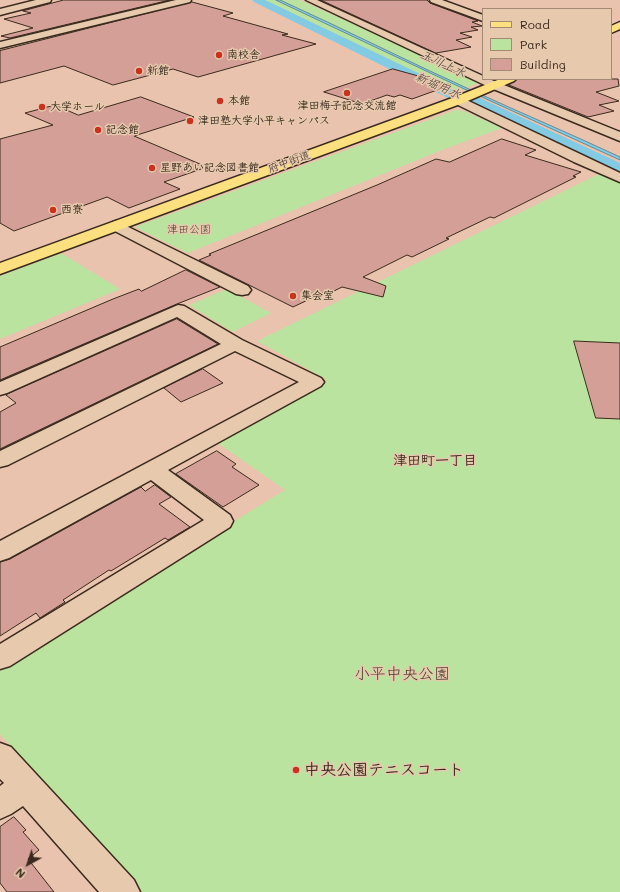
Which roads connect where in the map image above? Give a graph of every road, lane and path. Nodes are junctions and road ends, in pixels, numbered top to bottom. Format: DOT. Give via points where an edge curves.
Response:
graph roads {
  1 [pos="187,0"];
  2 [pos="310,0"];
  3 [pos="434,0"];
  4 [pos="40,1"];
  5 [pos="0,12"];
  6 [pos="482,18"];
  7 [pos="0,45"];
  8 [pos="508,80"];
  9 [pos="490,88"];
  10 [pos="464,98"];
  11 [pos="620,137"];
  12 [pos="620,178"];
  13 [pos="116,226"];
  14 [pos="0,269"];
  15 [pos="242,290"];
  16 [pos="235,344"];
  17 [pos="0,389"];
  18 [pos="0,460"];
  19 [pos="153,470"];
  20 [pos="0,552"];
  21 [pos="0,658"];
  22 [pos="0,756"];
  23 [pos="26,786"];
  24 [pos="0,804"];
  25 [pos="111,888"];
  1 -- 7 [label="street"];
  2 -- 9 [label="street"];
  3 -- 6 [label="street"];
  4 -- 5 [label="street"];
  8 -- 9 [label="main road, 府中街道"];
  9 -- 10 [label="main road, 府中街道"];
  9 -- 11 [label="street"];
  10 -- 12 [label="street" via="558,150"];
  10 -- 13 [label="main road, 府中街道"];
  13 -- 14 [label="main road, 府中街道"];
  13 -- 15 [label="street"];
  16 -- 17 [label="street" via="178,310"];
  16 -- 18 [label="street"];
  16 -- 19 [label="street" via="314,382"];
  19 -- 20 [label="street"];
  19 -- 21 [label="street" via="221,522"];
  22 -- 23 [label="street"];
  23 -- 24 [label="street"];
  23 -- 25 [label="street"];
}
